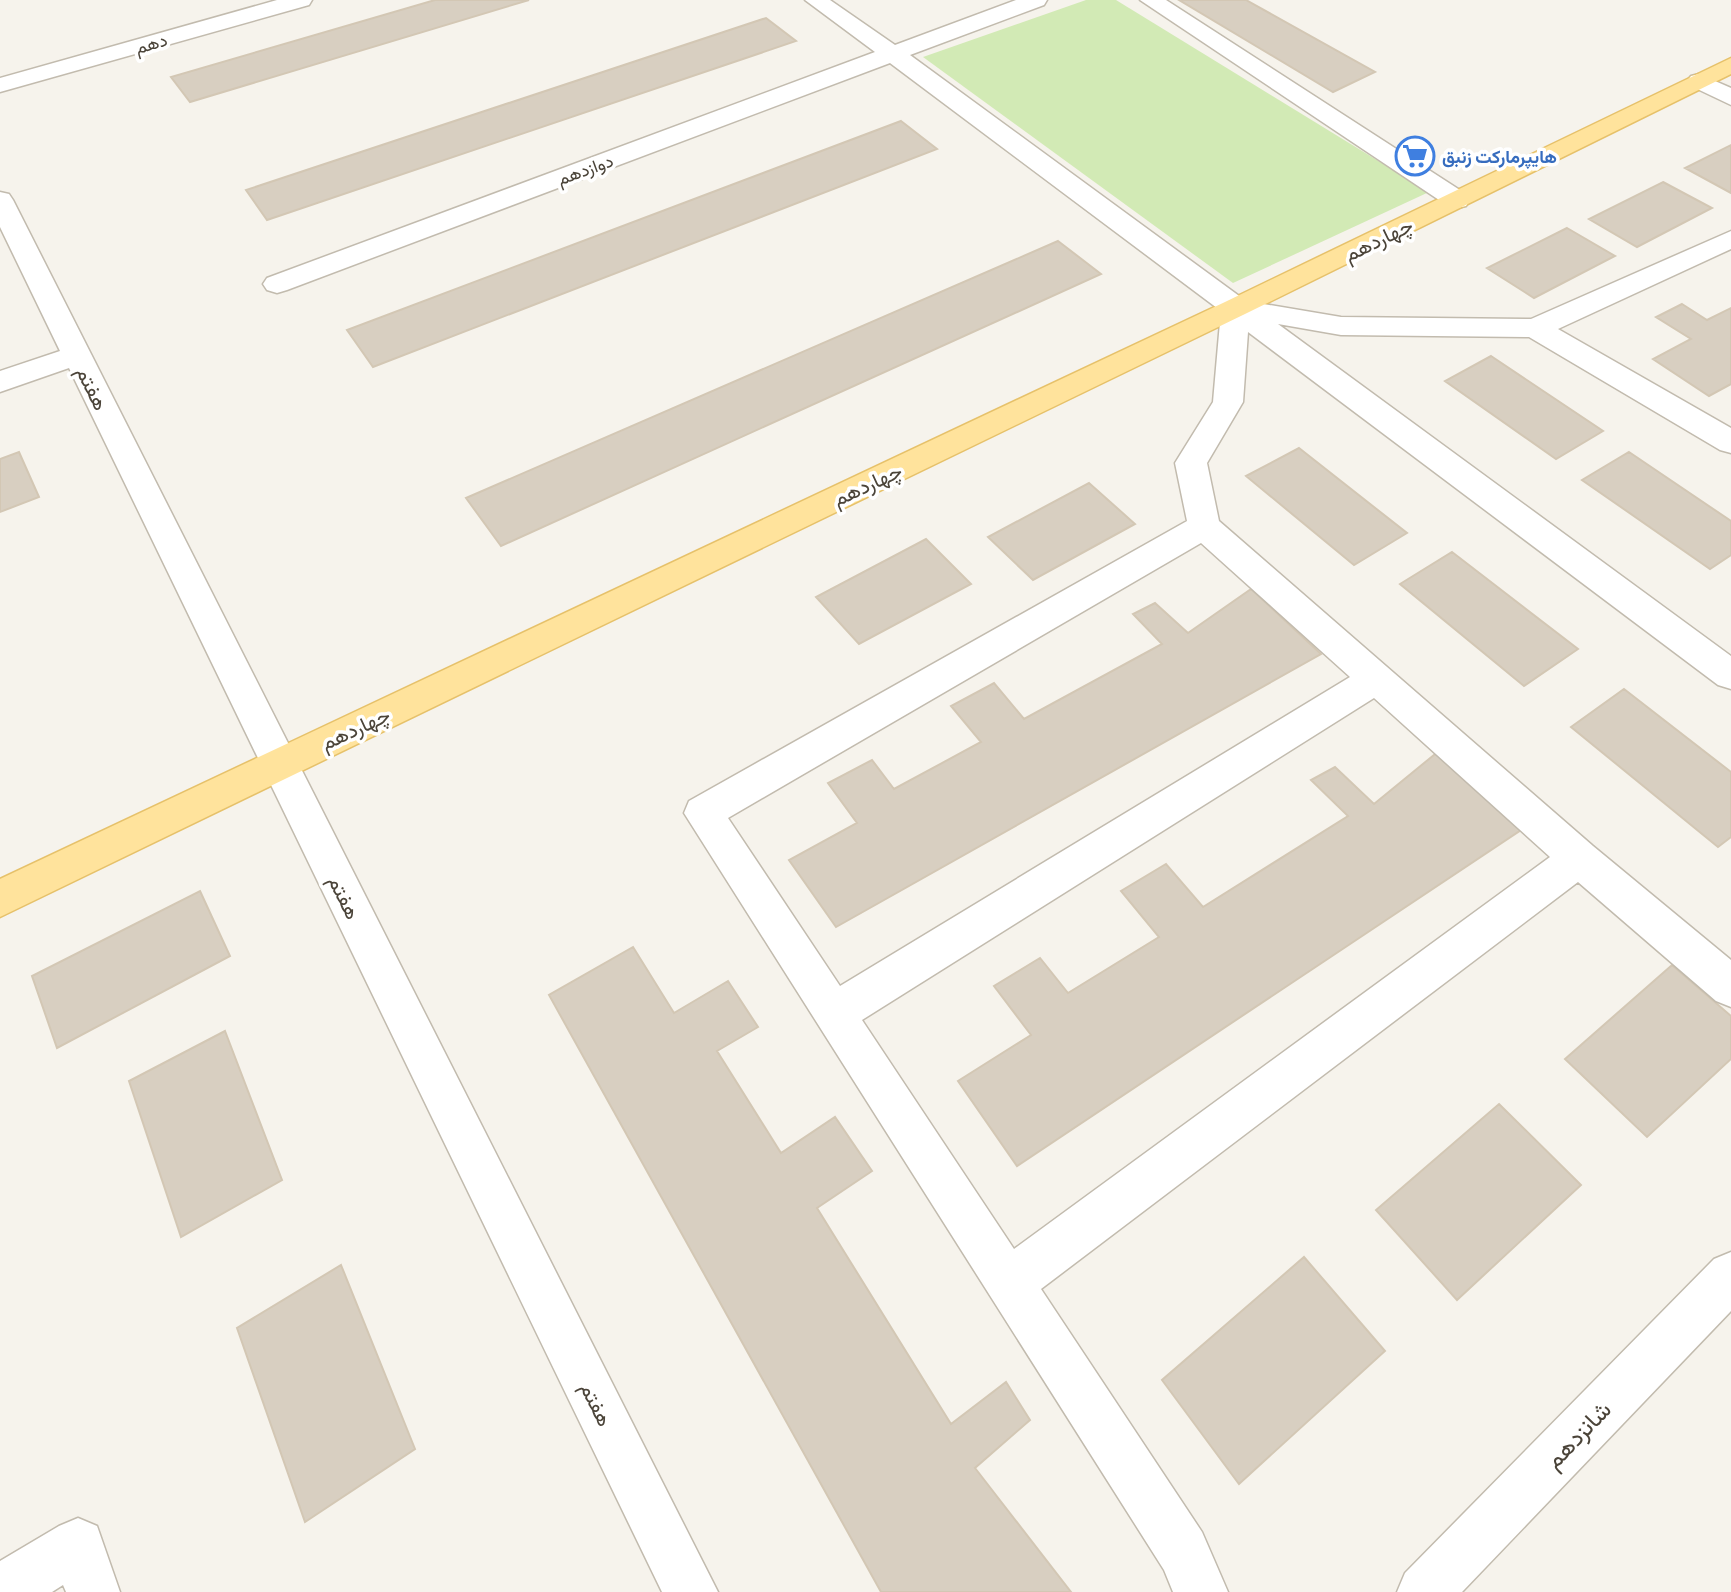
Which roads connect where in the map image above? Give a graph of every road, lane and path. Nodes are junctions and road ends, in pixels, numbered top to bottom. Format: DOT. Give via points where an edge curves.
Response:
graph roads {
  1 [pos="302,0"];
  2 [pos="819,0"];
  3 [pos="1036,0"];
  4 [pos="1151,0"];
  5 [pos="893,54"];
  6 [pos="1731,65"];
  7 [pos="1699,81"];
  8 [pos="0,85"];
  9 [pos="1731,98"];
  10 [pos="1457,200"];
  11 [pos="0,201"];
  12 [pos="1731,239"];
  13 [pos="277,284"];
  14 [pos="1235,308"];
  15 [pos="1535,328"];
  16 [pos="77,355"];
  17 [pos="0,382"];
  18 [pos="1731,441"];
  19 [pos="1204,526"];
  20 [pos="1731,674"];
  21 [pos="1378,678"];
  22 [pos="279,764"];
  23 [pos="1579,858"];
  24 [pos="0,899"];
  25 [pos="1731,987"];
  26 [pos="833,1014"];
  27 [pos="1731,1276"];
  28 [pos="1008,1283"];
  29 [pos="1,1592"];
  30 [pos="93,1592"];
  31 [pos="691,1592"];
  32 [pos="1201,1592"];
  33 [pos="1424,1592"];
  1 -- 8 [label="street, دهم"];
  2 -- 5 [label="street"];
  3 -- 5 [label="street, دوازدهم"];
  4 -- 10 [label="street"];
  5 -- 13 [label="street, دوازدهم"];
  5 -- 14 [label="street"];
  6 -- 7 [label="main road, چهاردهم"];
  7 -- 9 [label="street"];
  7 -- 10 [label="main road, چهاردهم"];
  10 -- 14 [label="main road, چهاردهم"];
  11 -- 16 [label="street, هفتم"];
  12 -- 15 [label="street"];
  14 -- 15 [label="street" via="1341,326"];
  14 -- 19 [label="street" via="1228,402 1192,463"];
  14 -- 20 [label="street"];
  14 -- 22 [label="main road, چهاردهم"];
  15 -- 18 [label="street"];
  16 -- 17 [label="street"];
  16 -- 22 [label="street, هفتم"];
  19 -- 21 [label="street"];
  19 -- 26 [label="street" via="703,813"];
  21 -- 23 [label="street"];
  21 -- 26 [label="street"];
  22 -- 24 [label="main road, چهاردهم"];
  22 -- 31 [label="street, هفتم"];
  23 -- 25 [label="street"];
  23 -- 28 [label="street"];
  26 -- 28 [label="street"];
  27 -- 33 [label="street, شانزدهم"];
  28 -- 32 [label="street" via="1183,1551"];
  29 -- 30 [label="street" via="78,1545"];
}
